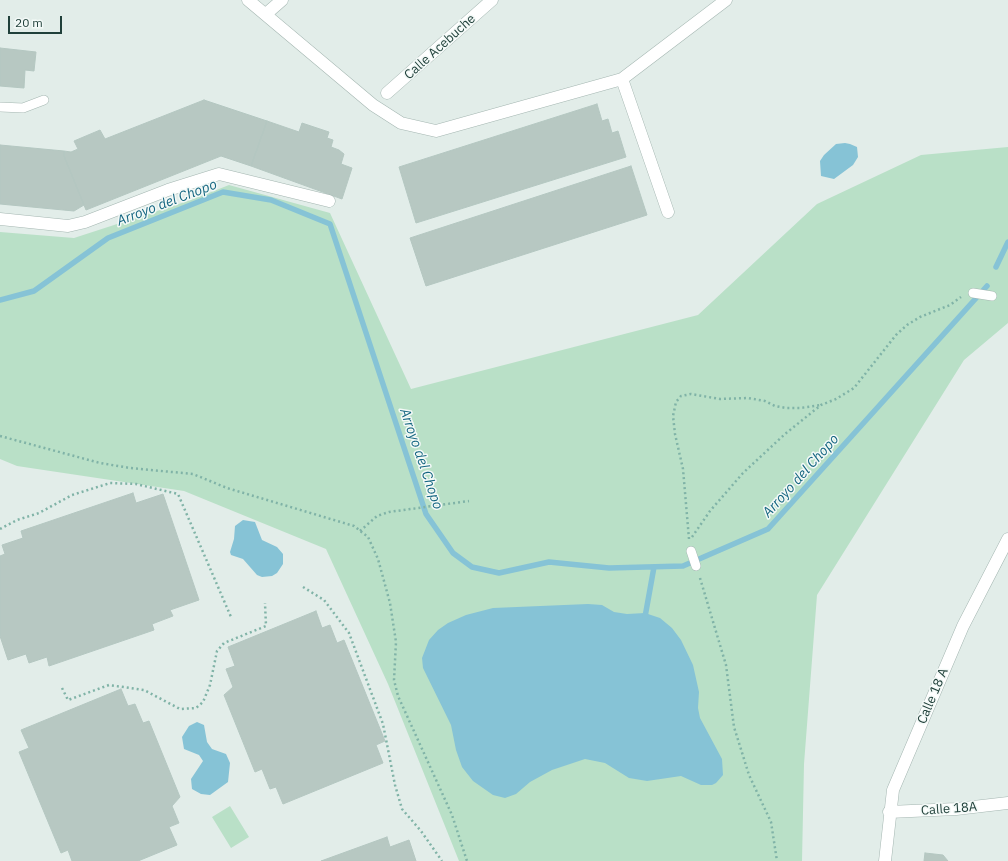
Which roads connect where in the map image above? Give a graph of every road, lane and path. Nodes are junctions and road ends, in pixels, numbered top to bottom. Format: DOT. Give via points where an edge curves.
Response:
graph roads {
  1 [pos="248,0"];
  2 [pos="282,0"];
  3 [pos="492,0"];
  4 [pos="726,0"];
  5 [pos="266,14"];
  6 [pos="622,79"];
  7 [pos="387,93"];
  8 [pos="44,100"];
  9 [pos="0,107"];
  10 [pos="329,201"];
  11 [pos="668,212"];
  12 [pos="0,219"];
  13 [pos="973,293"];
  14 [pos="992,296"];
  15 [pos="821,405"];
  16 [pos="0,436"];
  17 [pos="469,500"];
  18 [pos="0,529"];
  19 [pos="360,531"];
  20 [pos="1008,539"];
  21 [pos="691,551"];
  22 [pos="696,566"];
  23 [pos="303,587"];
  24 [pos="265,603"];
  25 [pos="231,617"];
  26 [pos="62,688"];
  27 [pos="1008,803"];
  28 [pos="889,812"];
  29 [pos="442,861"];
  30 [pos="467,861"];
  31 [pos="777,861"];
  32 [pos="885,861"];
  1 -- 5 [label="street"];
  2 -- 5 [label="street"];
  3 -- 7 [label="street, Calle Acebuche"];
  4 -- 6 [label="street"];
  5 -- 6 [label="street" via="373,105 401,123 436,130"];
  6 -- 11 [label="street"];
  8 -- 9 [label="lane" via="23,108"];
  10 -- 12 [label="street" via="219,174 68,226"];
  13 -- 14 [label="lane"];
  13 -- 15 [label="path" via="966,294 950,305 907,325 854,388"];
  15 -- 15 [label="path" via="786,408 748,398 720,399 701,394 681,396 676,402 673,416 683,469 689,543 710,511 743,473"];
  16 -- 19 [label="path" via="100,463 193,474 227,488 354,526"];
  17 -- 19 [label="path" via="377,516"];
  18 -- 25 [label="path" via="39,513 72,495 110,483 136,484 178,494"];
  19 -- 30 [label="path" via="368,537 378,559 390,603 396,642 394,680 398,696 452,815"];
  20 -- 28 [label="street, Calle 18 A" via="963,626 893,790"];
  21 -- 22 [label="lane"];
  22 -- 31 [label="path" via="726,665 734,727 749,775 771,822"];
  23 -- 29 [label="path" via="324,600 349,632 384,724 402,809"];
  24 -- 26 [label="path" via="266,626 224,643 217,651 210,685 203,702 196,708 180,709 144,690 109,685 68,700"];
  27 -- 28 [label="street, Calle 18A" via="956,809"];
  28 -- 32 [label="street, Calle 18 A"];
}
